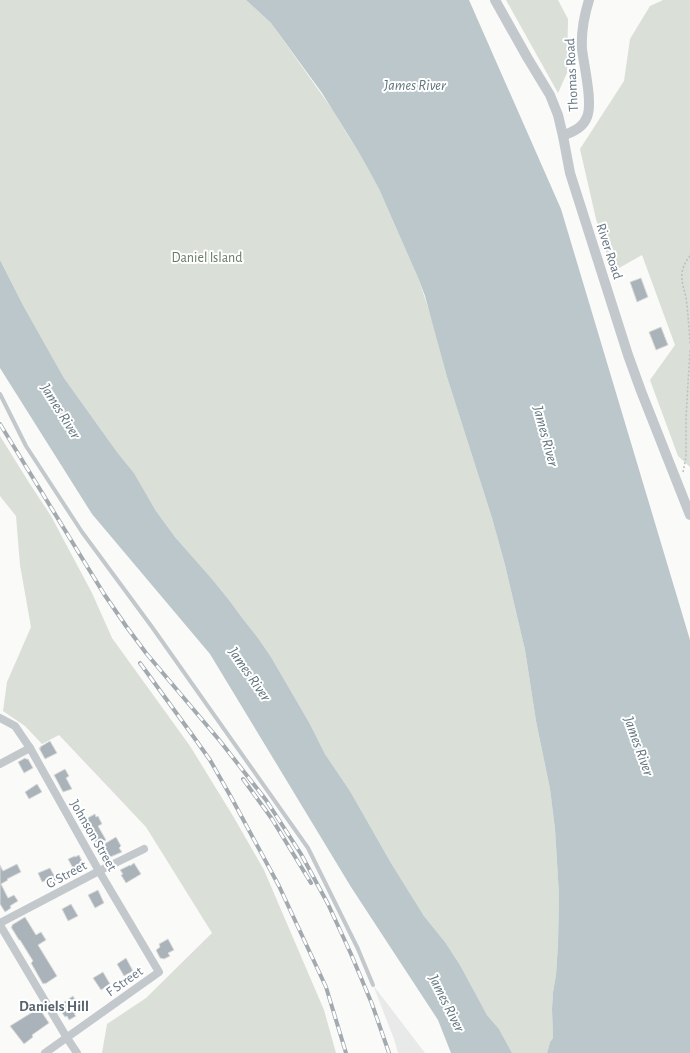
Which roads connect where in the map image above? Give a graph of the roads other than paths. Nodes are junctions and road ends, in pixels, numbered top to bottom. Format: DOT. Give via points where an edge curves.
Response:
graph roads {
  1 [pos="495,0"];
  2 [pos="589,0"];
  3 [pos="563,136"];
  4 [pos="0,394"];
  5 [pos="690,515"];
  6 [pos="0,718"];
  7 [pos="30,748"];
  8 [pos="0,764"];
  9 [pos="144,849"];
  10 [pos="99,871"];
  11 [pos="0,924"];
  12 [pos="159,972"];
  13 [pos="373,985"];
  14 [pos="66,1038"];
  15 [pos="46,1053"];
  16 [pos="77,1053"];
  1 -- 3 [label="street, River Road" via="550,95"];
  2 -- 3 [label="street, Thomas Road" via="582,37 588,116 579,128"];
  3 -- 5 [label="street, River Road" via="570,173 628,355"];
  4 -- 13 [label="lane" via="26,446 82,532 308,848"];
  6 -- 7 [label="street, Johnson Street" via="15,726"];
  7 -- 8 [label="street"];
  7 -- 10 [label="street, Johnson Street"];
  9 -- 10 [label="street, G Street"];
  10 -- 11 [label="street, G Street"];
  10 -- 12 [label="street, Johnson Street"];
  11 -- 14 [label="street"];
  12 -- 14 [label="street, F Street"];
  14 -- 15 [label="street, F Street"];
  14 -- 16 [label="street"];
}
